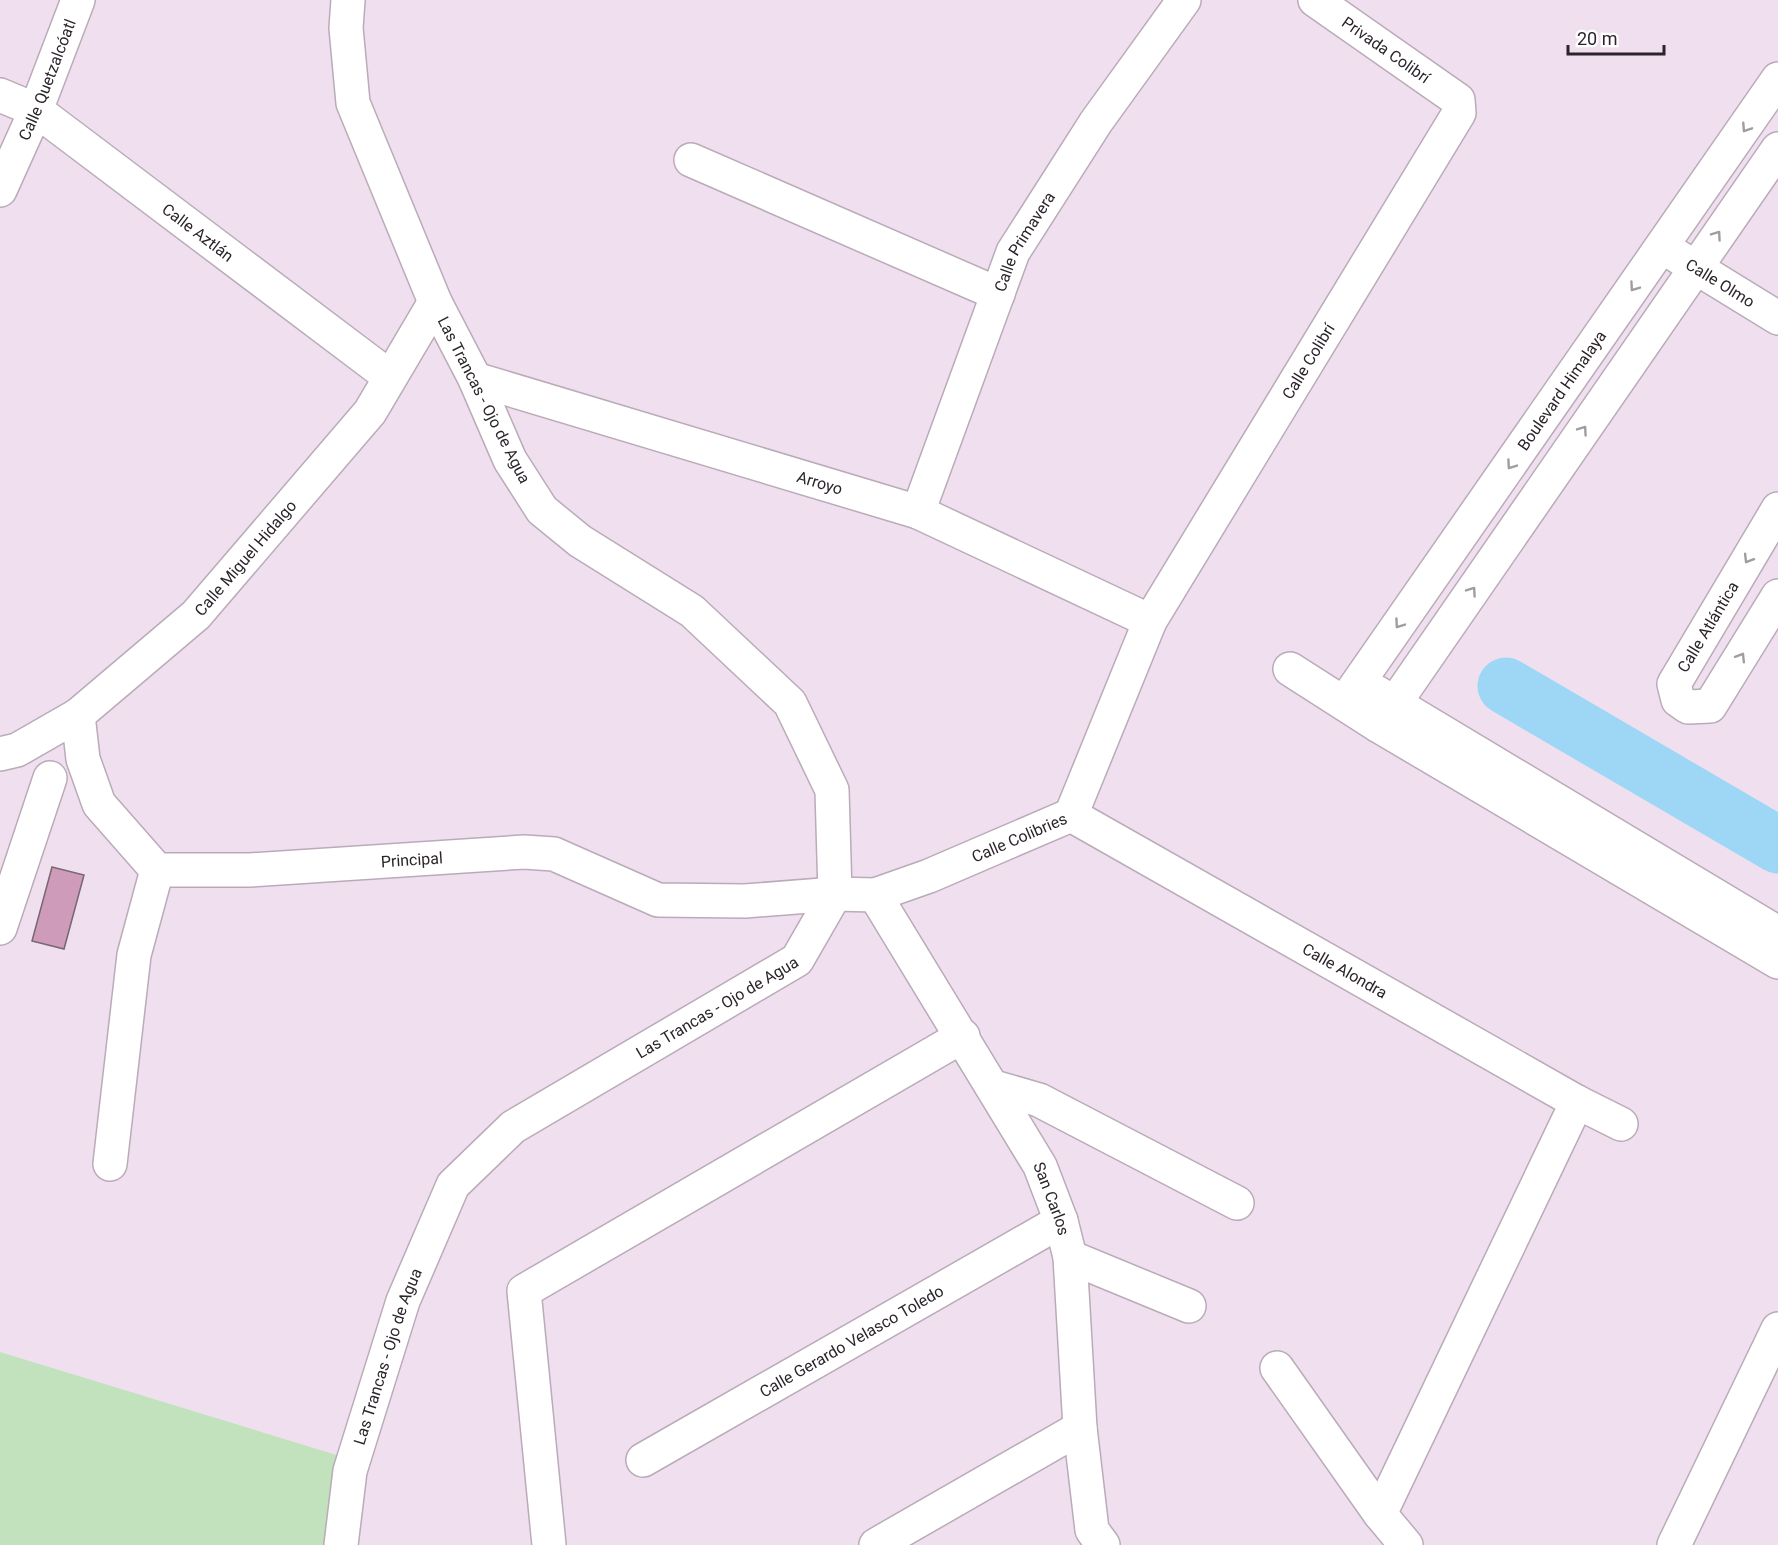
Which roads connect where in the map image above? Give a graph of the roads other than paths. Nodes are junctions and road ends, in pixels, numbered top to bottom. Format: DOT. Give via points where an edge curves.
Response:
graph roads {
  1 [pos="78,0"];
  2 [pos="348,0"];
  3 [pos="1184,0"];
  4 [pos="1315,0"];
  5 [pos="1778,79"];
  6 [pos="0,95"];
  7 [pos="1458,100"];
  8 [pos="36,110"];
  9 [pos="1778,149"];
  10 [pos="692,160"];
  11 [pos="3,175"];
  12 [pos="1663,246"];
  13 [pos="1694,268"];
  14 [pos="998,294"];
  15 [pos="435,302"];
  16 [pos="1778,318"];
  17 [pos="390,377"];
  18 [pos="476,379"];
  19 [pos="1778,509"];
  20 [pos="918,512"];
  21 [pos="1778,596"];
  22 [pos="1150,621"];
  23 [pos="1290,669"];
  24 [pos="1352,692"];
  25 [pos="1387,715"];
  26 [pos="78,716"];
  27 [pos="8,752"];
  28 [pos="50,778"];
  29 [pos="99,804"];
  30 [pos="1071,815"];
  31 [pos="157,870"];
  32 [pos="835,894"];
  33 [pos="875,895"];
  34 [pos="0,928"];
  35 [pos="1778,933"];
  36 [pos="1778,962"];
  37 [pos="963,1036"];
  38 [pos="994,1088"];
  39 [pos="1576,1102"];
  40 [pos="1622,1124"];
  41 [pos="110,1164"];
  42 [pos="1237,1203"];
  43 [pos="1061,1221"];
  44 [pos="1070,1257"];
  45 [pos="1189,1306"];
  46 [pos="1778,1329"];
  47 [pos="1277,1368"];
  48 [pos="1080,1428"];
  49 [pos="642,1460"];
  50 [pos="1380,1514"];
  51 [pos="884,1543"];
  52 [pos="341,1545"];
  53 [pos="549,1545"];
  54 [pos="1103,1545"];
  55 [pos="1406,1545"];
  56 [pos="1674,1545"];
  1 -- 8 [label="street, Calle Quetzalcóatl"];
  2 -- 15 [label="street, Las Trancas - Ojo de Agua" via="346,28 353,103"];
  3 -- 14 [label="street, Calle Primavera" via="1096,122 1019,242"];
  4 -- 7 [label="street, Privada Colibrí"];
  5 -- 12 [label="street, Boulevard Himalaya, one-way"];
  6 -- 8 [label="street, Calle Aztlán"];
  7 -- 22 [label="street, Calle Colibrí" via="1460,112"];
  8 -- 11 [label="street, Calle Quetzalcóatl"];
  8 -- 17 [label="street, Calle Aztlán"];
  13 -- 9 [label="street, one-way"];
  10 -- 14 [label="street"];
  12 -- 13 [label="street, Calle Olmo"];
  12 -- 24 [label="street, Boulevard Himalaya, one-way"];
  13 -- 16 [label="street, Calle Olmo"];
  25 -- 13 [label="street, one-way"];
  14 -- 20 [label="street, Calle Primavera"];
  15 -- 17 [label="street, Calle Miguel Hidalgo"];
  15 -- 18 [label="street, Las Trancas - Ojo de Agua"];
  17 -- 26 [label="street, Calle Miguel Hidalgo" via="369,412 196,615"];
  18 -- 20 [label="street, Arroyo"];
  18 -- 32 [label="street, Las Trancas - Ojo de Agua" via="510,460 542,510 580,541 692,611 790,703 832,790"];
  19 -- 21 [label="street, Calle Atlántica, one-way" via="1674,684 1678,699 1688,707 1710,706"];
  20 -- 22 [label="street, Arroyo"];
  22 -- 30 [label="street, Calle Colibries"];
  23 -- 24 [label="street"];
  24 -- 25 [label="street"];
  25 -- 35 [label="street"];
  25 -- 36 [label="street"];
  26 -- 27 [label="street, Calle Miguel Hidalgo"];
  26 -- 29 [label="street" via="83,759"];
  27 -- 28 [label="street"];
  28 -- 29 [label="street"];
  28 -- 34 [label="street"];
  29 -- 31 [label="street"];
  30 -- 33 [label="street, Calle Colibries"];
  30 -- 39 [label="street, Calle Alondra"];
  31 -- 32 [label="street, Principal" via="250,870 524,852 554,854 658,900 745,901"];
  31 -- 41 [label="street" via="134,956"];
  32 -- 33 [label="street, Calle Colibries"];
  32 -- 52 [label="street, Las Trancas - Ojo de Agua" via="797,960 513,1127 453,1185 403,1301 350,1471"];
  33 -- 37 [label="street, San Carlos"];
  37 -- 38 [label="street, San Carlos"];
  37 -- 53 [label="street" via="524,1291"];
  38 -- 42 [label="street" via="1039,1100"];
  38 -- 43 [label="street, San Carlos" via="1040,1166"];
  39 -- 40 [label="street, Calle Alondra"];
  39 -- 50 [label="street"];
  43 -- 44 [label="street, San Carlos"];
  43 -- 49 [label="street, Calle Gerardo Velasco Toledo"];
  44 -- 45 [label="street"];
  44 -- 48 [label="street, San Carlos"];
  46 -- 56 [label="street"];
  47 -- 50 [label="street"];
  48 -- 51 [label="street"];
  48 -- 54 [label="street, San Carlos" via="1092,1530"];
  50 -- 55 [label="street"];
}
